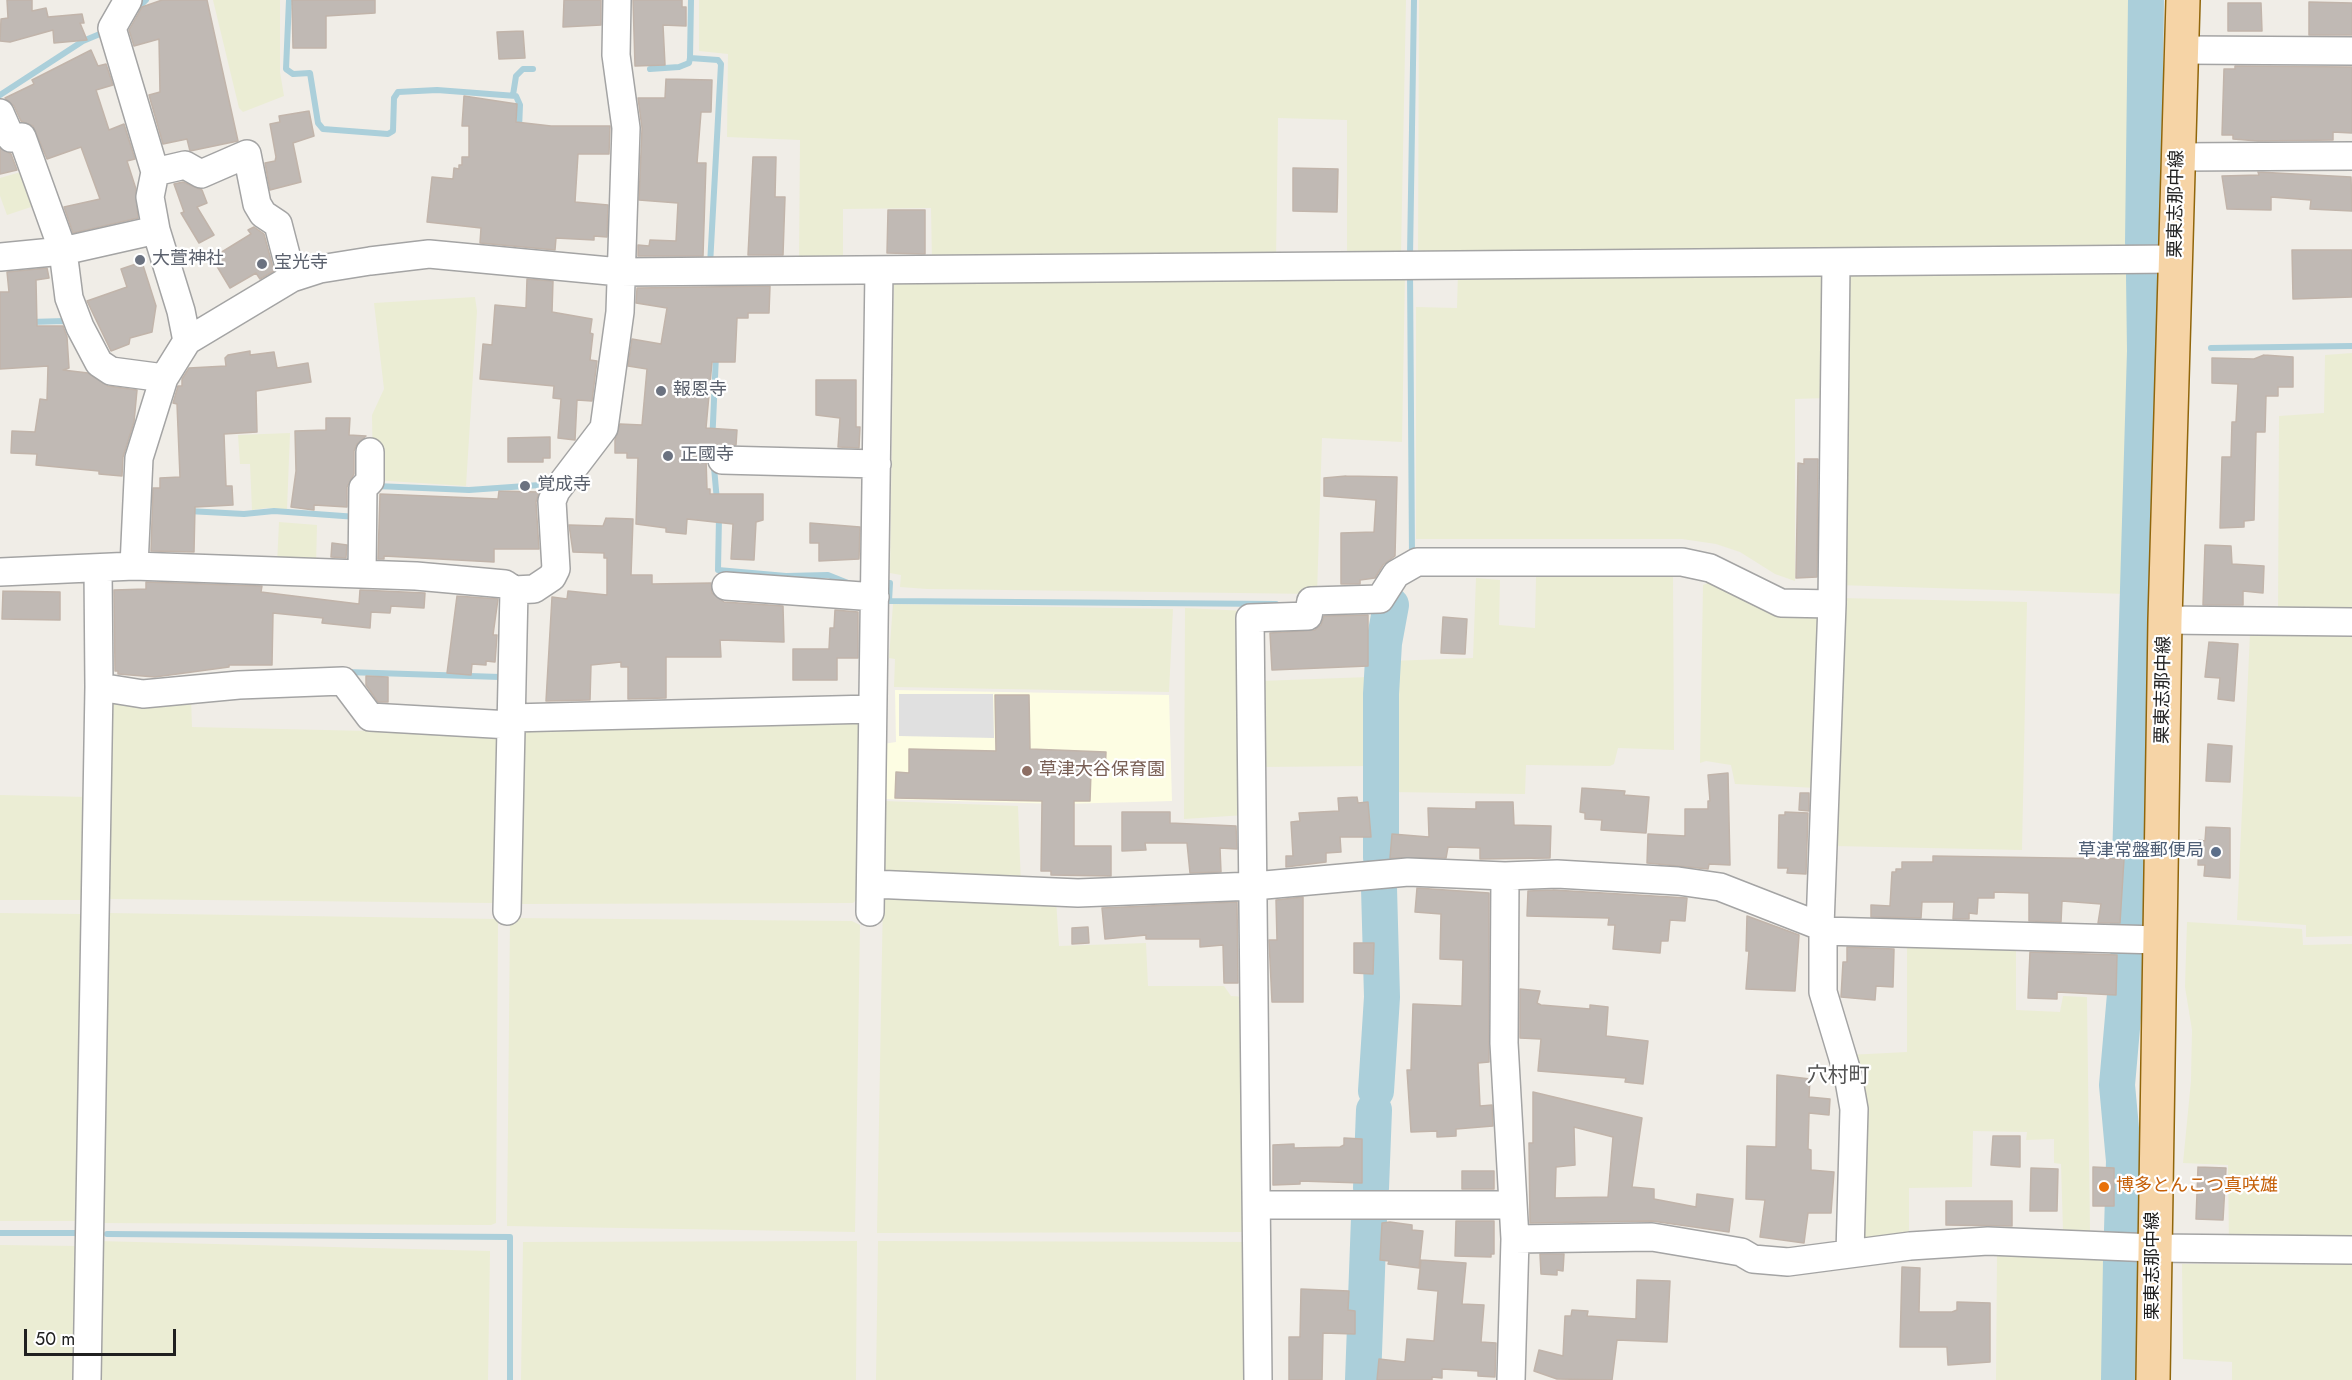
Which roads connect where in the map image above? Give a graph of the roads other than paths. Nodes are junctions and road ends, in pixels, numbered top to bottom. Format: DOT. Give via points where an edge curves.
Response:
graph roads {
  1 [pos="128,0"];
  2 [pos="617,0"];
  3 [pos="2183,0"];
  4 [pos="2182,50"];
  5 [pos="2352,51"];
  6 [pos="0,113"];
  7 [pos="2352,156"];
  8 [pos="2177,157"];
  9 [pos="155,172"];
  10 [pos="156,230"];
  11 [pos="63,251"];
  12 [pos="0,257"];
  13 [pos="2176,259"];
  14 [pos="1836,263"];
  15 [pos="879,270"];
  16 [pos="620,272"];
  17 [pos="292,278"];
  18 [pos="187,341"];
  19 [pos="164,378"];
  20 [pos="370,452"];
  21 [pos="722,460"];
  22 [pos="877,465"];
  23 [pos="134,566"];
  24 [pos="0,572"];
  25 [pos="362,574"];
  26 [pos="98,576"];
  27 [pos="726,586"];
  28 [pos="514,590"];
  29 [pos="875,597"];
  30 [pos="1832,604"];
  31 [pos="2164,620"];
  32 [pos="2352,622"];
  33 [pos="99,687"];
  34 [pos="872,709"];
  35 [pos="510,722"];
  36 [pos="1504,876"];
  37 [pos="872,884"];
  38 [pos="1254,886"];
  39 [pos="507,911"];
  40 [pos="870,912"];
  41 [pos="1822,928"];
  42 [pos="2160,940"];
  43 [pos="1257,1205"];
  44 [pos="1512,1205"];
  45 [pos="1515,1239"];
  46 [pos="2154,1248"];
  47 [pos="2352,1250"];
  48 [pos="1850,1253"];
  49 [pos="87,1380"];
  50 [pos="1258,1380"];
  51 [pos="1510,1380"];
  52 [pos="2154,1380"];
  1 -- 9 [label="street" via="112,28"];
  2 -- 16 [label="street" via="616,54 626,128"];
  3 -- 4 [label="main road, 栗東志那中線"];
  4 -- 5 [label="street"];
  4 -- 8 [label="main road, 栗東志那中線"];
  6 -- 11 [label="street" via="11,138 22,137"];
  7 -- 8 [label="street"];
  8 -- 13 [label="main road, 栗東志那中線"];
  9 -- 10 [label="street" via="150,197"];
  9 -- 17 [label="street" via="185,165 201,174 247,154 257,204 262,213 278,224"];
  10 -- 11 [label="street"];
  10 -- 18 [label="street" via="182,311"];
  11 -- 12 [label="street"];
  11 -- 19 [label="street" via="69,298 99,363 111,371"];
  13 -- 14 [label="street"];
  13 -- 31 [label="main road, 栗東志那中線"];
  14 -- 15 [label="street"];
  14 -- 30 [label="street"];
  15 -- 16 [label="street"];
  15 -- 22 [label="street"];
  16 -- 17 [label="street" via="429,254 331,267"];
  16 -- 28 [label="street" via="620,312 604,428 552,501 556,569 552,577 534,589"];
  17 -- 18 [label="street"];
  18 -- 19 [label="street"];
  19 -- 23 [label="street" via="139,458"];
  20 -- 25 [label="street" via="370,480 363,488"];
  21 -- 22 [label="street"];
  22 -- 29 [label="street"];
  23 -- 25 [label="street"];
  23 -- 26 [label="street"];
  24 -- 26 [label="street"];
  25 -- 28 [label="street" via="505,584"];
  26 -- 33 [label="street"];
  27 -- 29 [label="street"];
  28 -- 35 [label="street"];
  29 -- 34 [label="street"];
  30 -- 38 [label="street" via="1781,603 1710,568 1682,562 1417,562 1396,574 1380,599 1311,601 1308,615 1250,618"];
  30 -- 41 [label="street"];
  31 -- 32 [label="street"];
  31 -- 42 [label="main road, 栗東志那中線"];
  33 -- 35 [label="street" via="144,694 343,681 370,717"];
  33 -- 49 [label="street"];
  34 -- 35 [label="street"];
  34 -- 37 [label="street"];
  35 -- 39 [label="street"];
  36 -- 38 [label="street" via="1408,872"];
  36 -- 41 [label="street" via="1557,874 1720,887"];
  36 -- 44 [label="street" via="1504,1043"];
  37 -- 38 [label="street" via="1078,893"];
  37 -- 40 [label="street"];
  38 -- 43 [label="street"];
  41 -- 42 [label="street"];
  41 -- 48 [label="street" via="1823,992 1854,1109"];
  42 -- 46 [label="main road, 栗東志那中線"];
  43 -- 44 [label="street"];
  43 -- 50 [label="street"];
  44 -- 45 [label="street"];
  45 -- 48 [label="street" via="1652,1237 1741,1252 1754,1259 1788,1262"];
  45 -- 51 [label="street"];
  46 -- 47 [label="street"];
  46 -- 48 [label="street" via="1988,1241"];
  46 -- 52 [label="main road, 栗東志那中線"];
}
